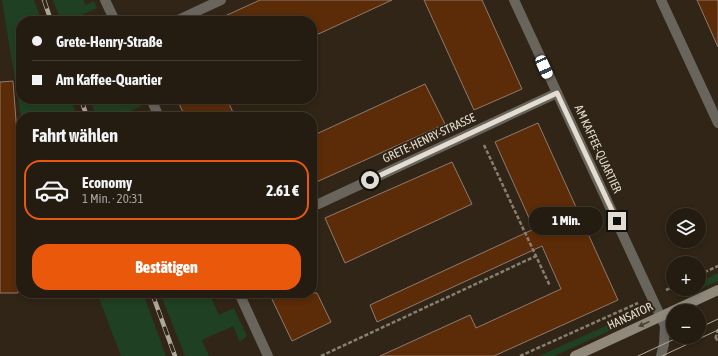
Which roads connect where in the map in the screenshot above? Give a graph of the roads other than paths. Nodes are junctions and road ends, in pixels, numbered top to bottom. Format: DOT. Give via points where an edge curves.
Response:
graph roads {
  1 [pos="106,0"];
  2 [pos="221,0"];
  3 [pos="514,0"];
  4 [pos="661,0"];
  5 [pos="113,16"];
  6 [pos="187,16"];
  7 [pos="557,93"];
  8 [pos="718,123"];
  9 [pos="317,205"];
  10 [pos="718,290"];
  11 [pos="241,298"];
  12 [pos="661,316"];
  13 [pos="268,356"];
  14 [pos="575,356"];
  15 [pos="661,356"];
  1 -- 5 [label="street"];
  2 -- 6 [label="street"];
  3 -- 7 [label="street, AM KAFFEE-QUARTIER"];
  4 -- 8 [label="street"];
  7 -- 9 [label="street, GRETE-HENRY-STRASSE"];
  7 -- 12 [label="street, AM KAFFEE-QUARTIER"];
  10 -- 12 [label="street, HANSATOR"];
  11 -- 13 [label="street"];
  12 -- 14 [label="street, HANSATOR, one-way"];
  12 -- 15 [label="street, AM KAFFEE-QUARTIER" via="665,326"];
}
